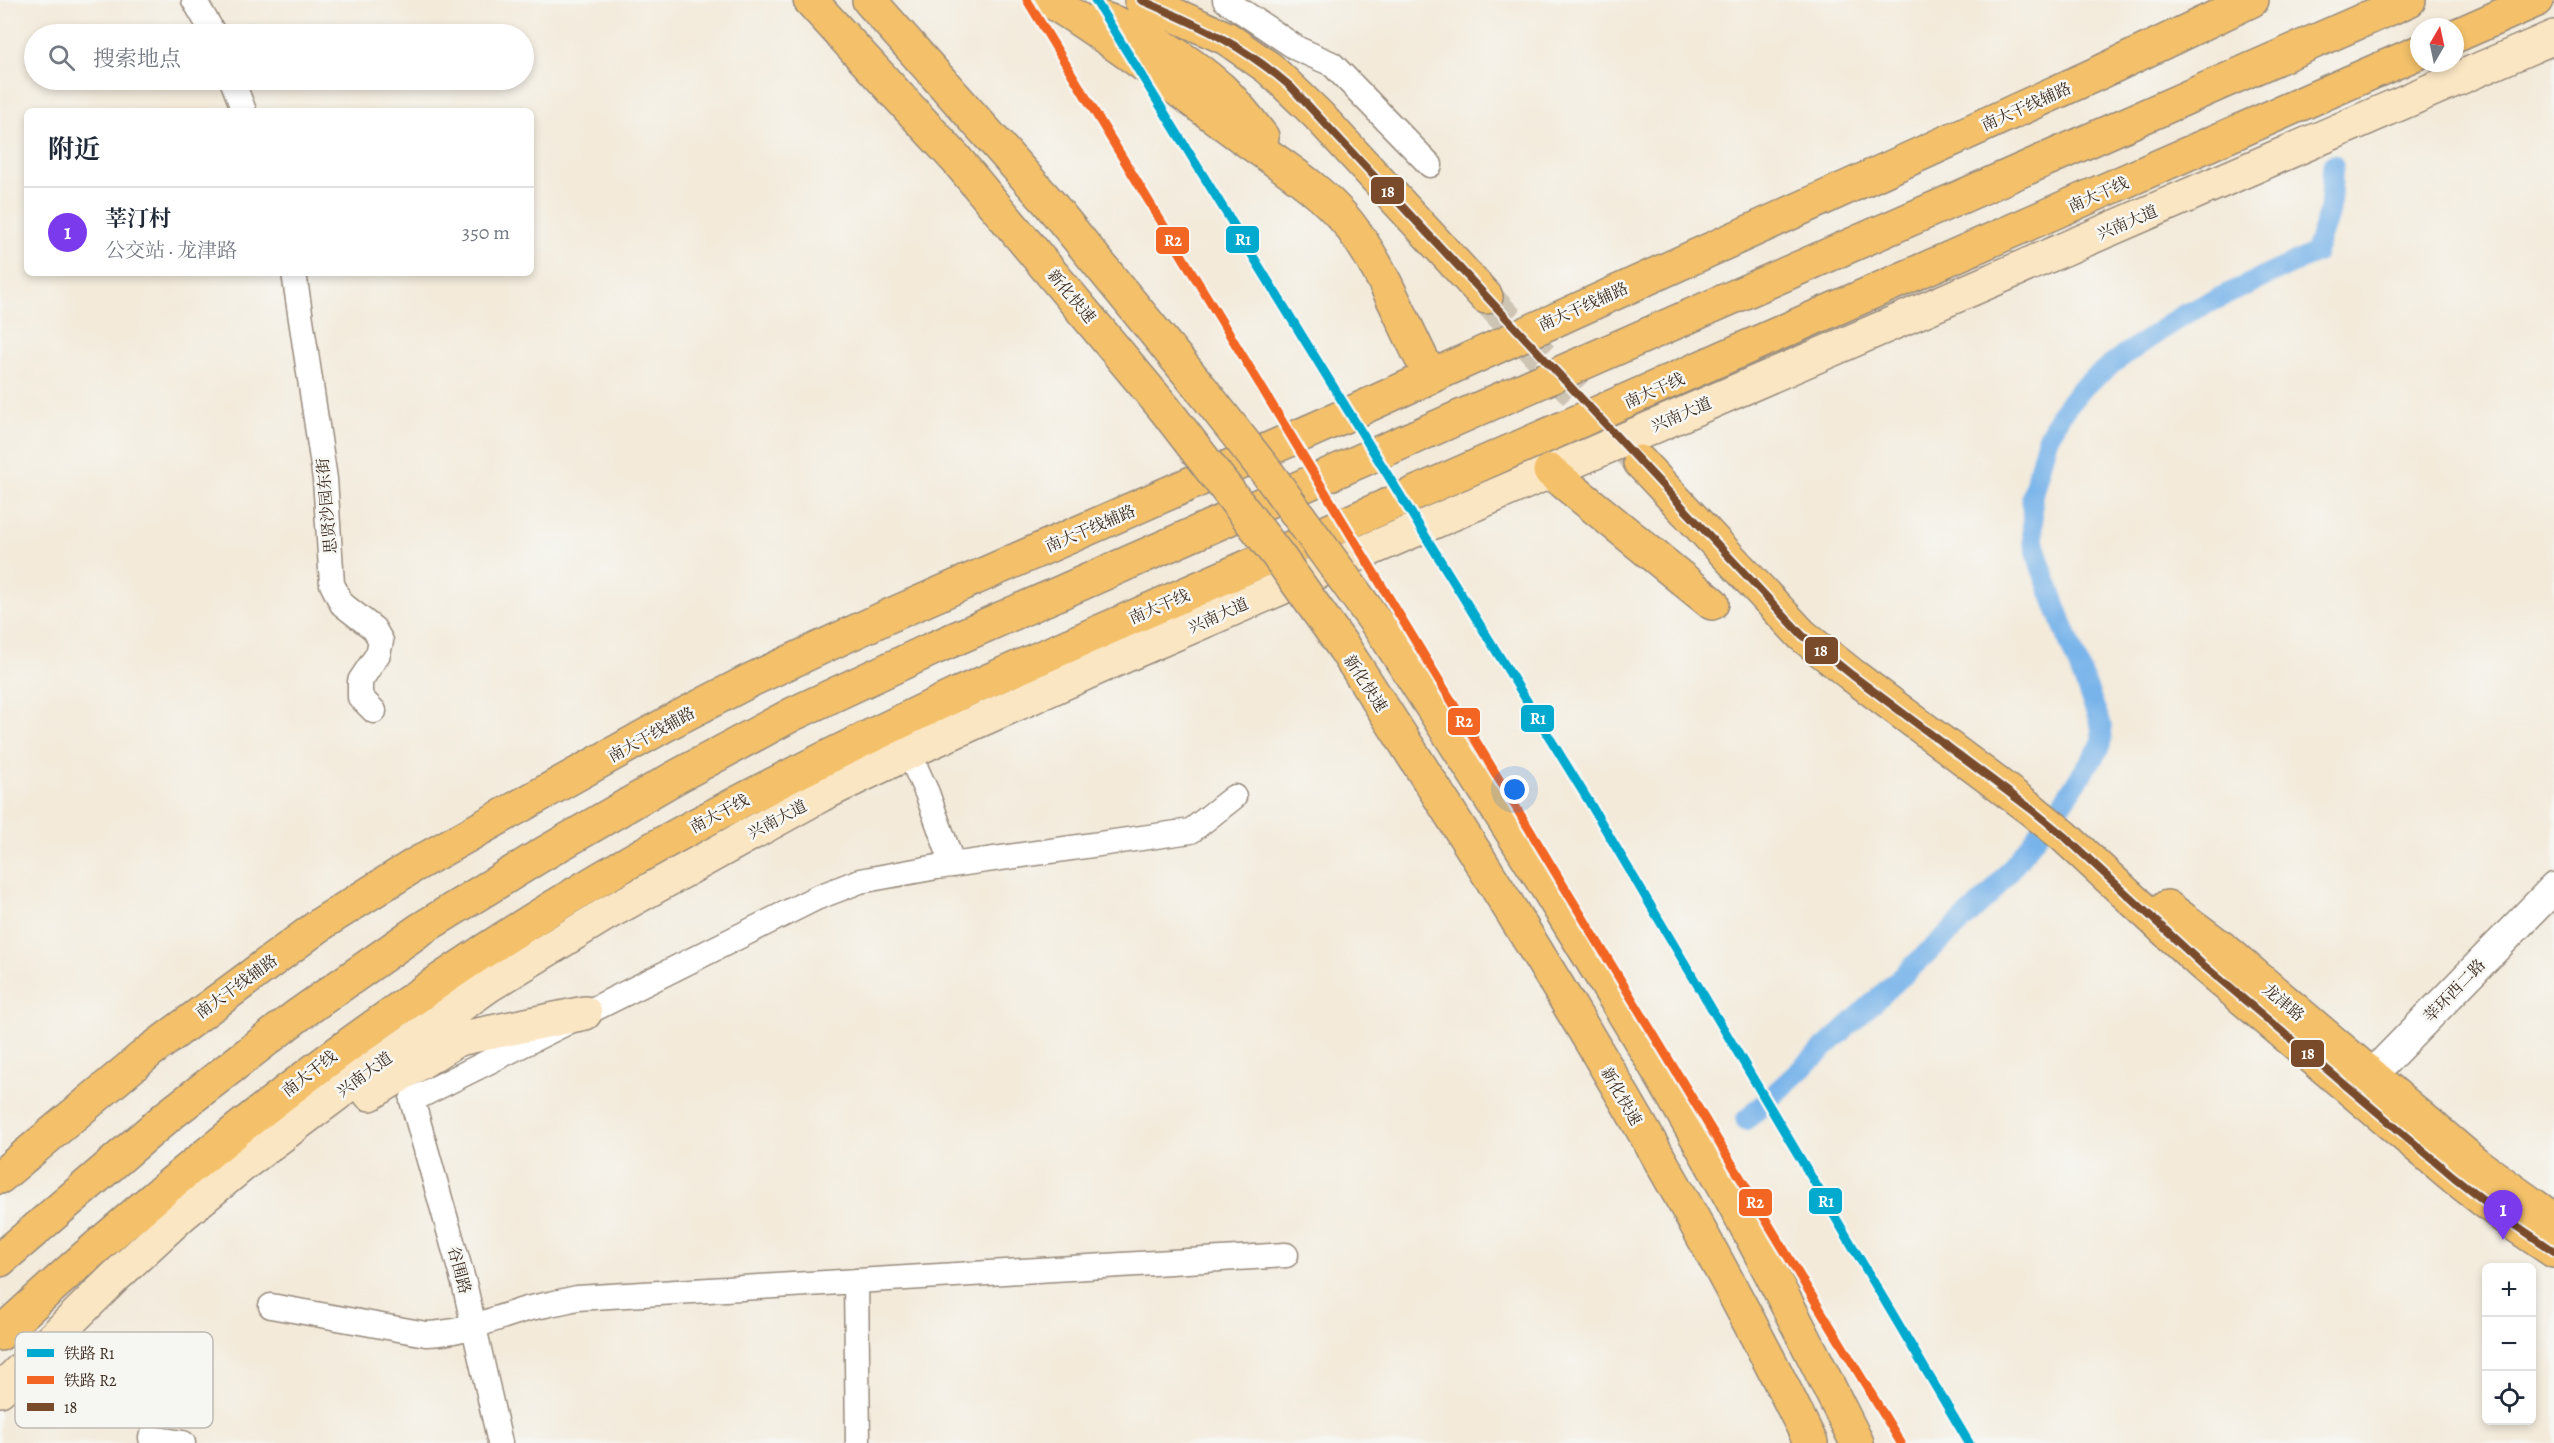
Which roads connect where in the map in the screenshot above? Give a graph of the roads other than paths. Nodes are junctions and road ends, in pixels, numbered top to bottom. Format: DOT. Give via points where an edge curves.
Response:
graph roads {
  1 [pos="194,0"];
  2 [pos="810,0"];
  3 [pos="870,0"];
  4 [pos="1141,0"];
  5 [pos="1225,0"];
  6 [pos="2252,0"];
  7 [pos="2409,0"];
  8 [pos="2537,0"];
  9 [pos="1054,1"];
  10 [pos="208,24"];
  11 [pos="2464,33"];
  12 [pos="2554,37"];
  13 [pos="2410,56"];
  14 [pos="236,90"];
  15 [pos="243,108"];
  16 [pos="2305,145"];
  17 [pos="1430,165"];
  18 [pos="294,276"];
  19 [pos="2017,293"];
  20 [pos="1486,297"];
  21 [pos="1430,375"];
  22 [pos="1640,462"];
  23 [pos="1550,471"];
  24 [pos="1712,603"];
  25 [pos="374,711"];
  26 [pos="909,753"];
  27 [pos="1234,797"];
  28 [pos="953,865"];
  29 [pos="2554,888"];
  30 [pos="585,1013"];
  31 [pos="2363,1084"];
  32 [pos="0,1177"];
  33 [pos="2554,1221"];
  34 [pos="2554,1251"];
  35 [pos="1286,1255"];
  36 [pos="0,1260"];
  37 [pos="115,1276"];
  38 [pos="856,1281"];
  39 [pos="271,1306"];
  40 [pos="475,1328"];
  41 [pos="59,1332"];
  42 [pos="0,1334"];
  43 [pos="15,1375"];
  44 [pos="0,1390"];
  45 [pos="151,1438"];
  46 [pos="183,1443"];
  47 [pos="500,1443"];
  48 [pos="858,1443"];
  49 [pos="1811,1443"];
  50 [pos="1857,1443"];
  1 -- 10 [label="street"];
  2 -- 49 [label="main road, 新化快速, bridge" via="956,159 1164,408 1344,648 1581,1025 1742,1310"];
  3 -- 50 [label="main road, bridge" via="984,129 1203,391 1386,636 1524,849 1722,1181"];
  4 -- 20 [label="main road" via="1226,38 1269,68 1318,115"];
  5 -- 17 [label="street" via="1298,49 1332,64"];
  6 -- 21 [label="main road, 南大干线辅路"];
  7 -- 36 [label="main road" via="932,649 793,714 538,857 412,936 297,1016 177,1109"];
  8 -- 11 [label="main road"];
  9 -- 21 [label="main road" via="1143,36 1191,66 1232,100 1292,173 1331,205 1361,241"];
  12 -- 16 [label="main road, 兴南大道"];
  13 -- 42 [label="main road, 南大干线" via="958,694 806,766 551,908 335,1052 203,1155"];
  14 -- 15 [label="street"];
  16 -- 19 [label="main road"];
  16 -- 23 [label="main road, 兴南大道"];
  18 -- 25 [label="street, 思贤沙园东街" via="325,479 332,584 342,604 374,629 381,640 378,654 360,681 360,697"];
  21 -- 32 [label="main road, 南大干线辅路" via="800,657 672,721 413,866 324,922 220,998 114,1080"];
  22 -- 31 [label="main road, 龙津路" via="1802,635 2031,809 2202,964"];
  23 -- 24 [label="main road"];
  23 -- 26 [label="main road, 兴南大道"];
  26 -- 28 [label="street"];
  26 -- 37 [label="main road, 兴南大道" via="701,860 488,986 244,1163"];
  27 -- 28 [label="street" via="1191,831"];
  28 -- 30 [label="street" via="860,881 816,898"];
  29 -- 31 [label="street, 莘环西二路"];
  30 -- 37 [label="main road" via="458,1039 308,1133"];
  30 -- 40 [label="street, 谷围路" via="412,1100"];
  31 -- 33 [label="main road, 龙津路"];
  31 -- 34 [label="main road, 龙津路" via="2482,1200"];
  35 -- 38 [label="street"];
  37 -- 41 [label="main road, 兴南大道"];
  38 -- 40 [label="street" via="578,1298 525,1309"];
  38 -- 48 [label="street"];
  39 -- 40 [label="street" via="426,1334"];
  40 -- 47 [label="street, 谷围路"];
  43 -- 44 [label="main road, 兴南大道"];
  45 -- 46 [label="street"];
}
